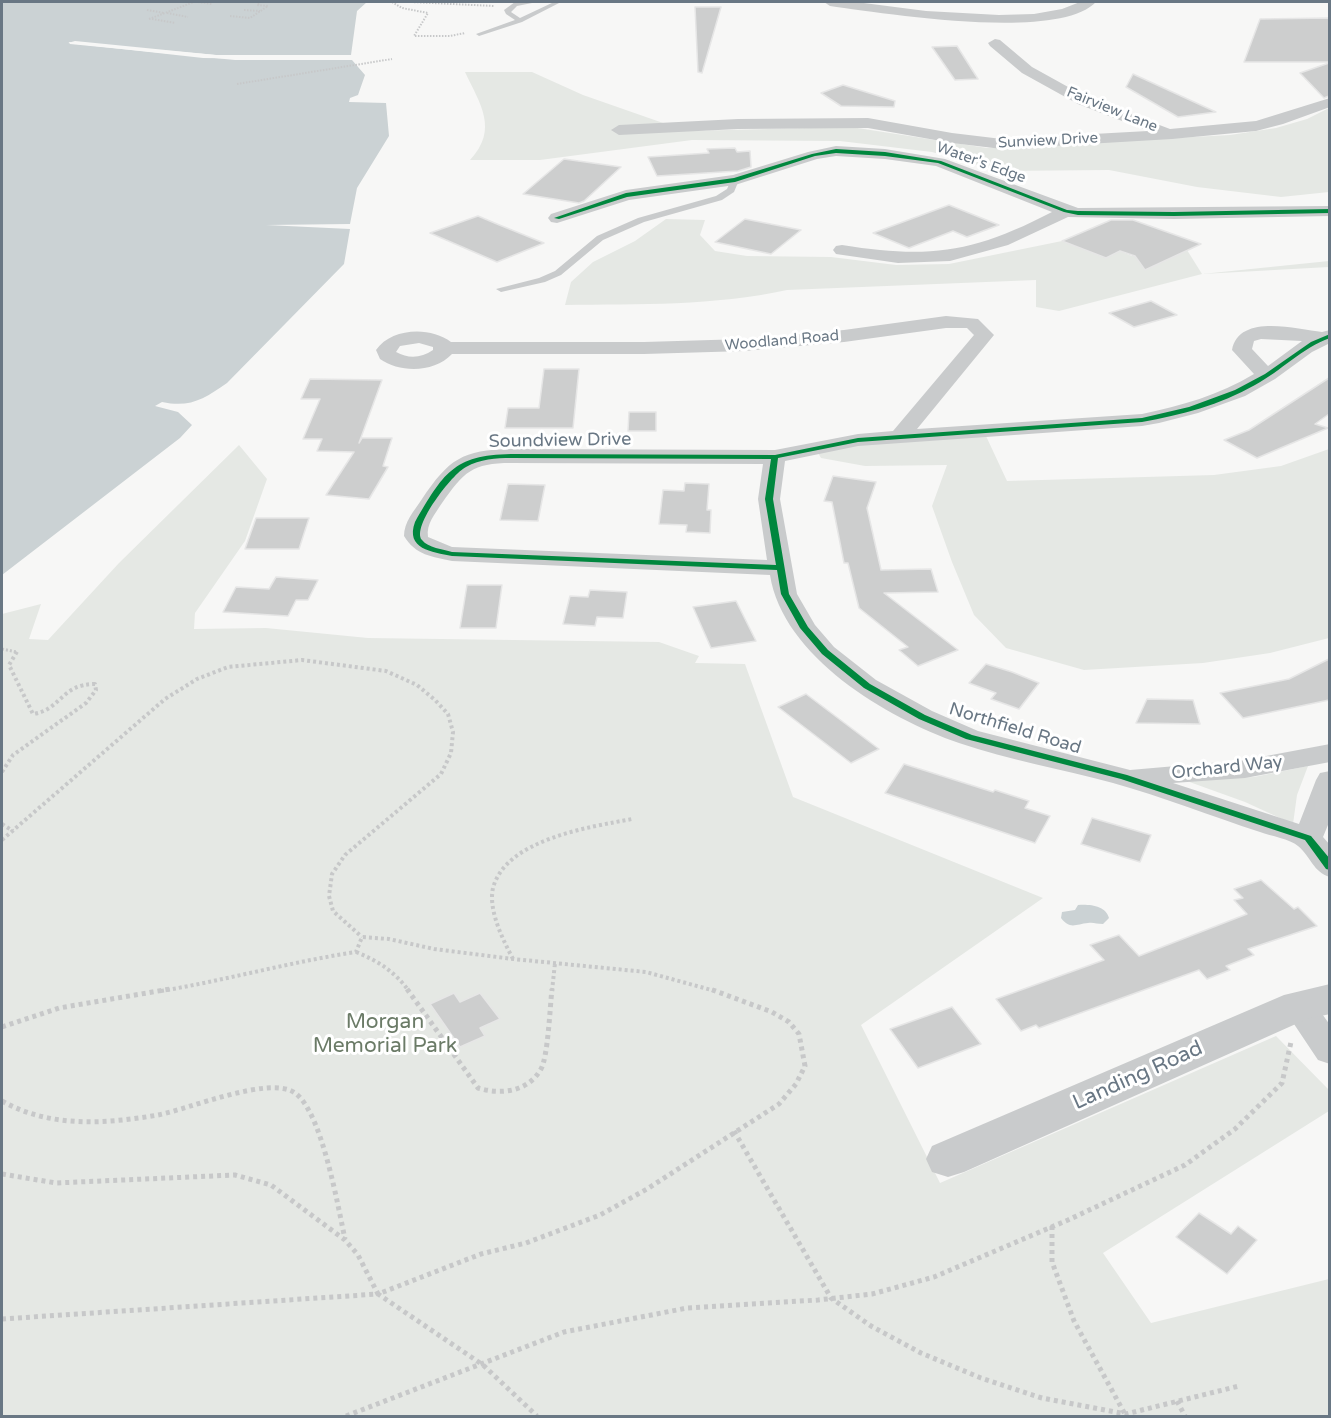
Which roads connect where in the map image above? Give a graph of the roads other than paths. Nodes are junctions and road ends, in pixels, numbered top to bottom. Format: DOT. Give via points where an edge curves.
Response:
graph roads {
  1 [pos="534,2"];
  2 [pos="558,2"];
  3 [pos="830,2"];
  4 [pos="1090,2"];
  5 [pos="520,21"];
  6 [pos="481,33"];
  7 [pos="994,43"];
  8 [pos="1329,102"];
  9 [pos="619,130"];
  10 [pos="1172,134"];
  11 [pos="735,180"];
  12 [pos="1066,211"];
  13 [pos="1329,211"];
  14 [pos="557,218"];
  15 [pos="842,250"];
  16 [pos="501,289"];
  17 [pos="1326,337"];
  18 [pos="444,348"];
  19 [pos="1268,375"];
  20 [pos="900,436"];
  21 [pos="775,457"];
  22 [pos="779,568"];
  23 [pos="1329,753"];
  24 [pos="1124,777"];
  25 [pos="1329,780"];
  26 [pos="1308,838"];
  27 [pos="1329,867"];
  28 [pos="1314,1003"];
  29 [pos="1329,1051"];
  30 [pos="948,1159"];
  1 -- 5 [label="lane" via="510,7 508,13"];
  2 -- 5 [label="lane"];
  3 -- 4 [label="street" via="1000,18 1065,13"];
  5 -- 6 [label="lane"];
  7 -- 10 [label="street, Fairview Lane" via="1027,70 1083,101"];
  8 -- 10 [label="street, Sunview Drive" via="1278,122"];
  9 -- 10 [label="street, Sunview Drive" via="749,123 868,123 989,144"];
  11 -- 12 [label="street, Water's Edge" via="836,151 885,153 939,162"];
  11 -- 14 [label="street, Water's Edge" via="626,195"];
  11 -- 16 [label="lane" via="729,193 719,198 641,220 600,238 550,277"];
  12 -- 13 [label="street, Water's Edge"];
  12 -- 15 [label="street" via="1022,235 945,256 891,258"];
  17 -- 19 [label="street"];
  17 -- 19 [label="street" via="1266,333 1248,336 1242,350"];
  18 -- 20 [label="street, Woodland Road" via="717,346 817,340 937,324 965,322 978,327 984,335"];
  19 -- 20 [label="street" via="1225,399 1142,420"];
  20 -- 21 [label="street, Soundview Drive" via="835,443"];
  21 -- 22 [label="street, Northfield Road" via="769,499"];
  21 -- 22 [label="street, Soundview Drive" via="485,458 464,464 452,473 414,531 425,547 452,554"];
  22 -- 24 [label="street, Northfield Road" via="785,594 804,628 825,652 867,686 922,717 969,736"];
  23 -- 24 [label="street, Orchard Way" via="1245,769"];
  24 -- 26 [label="street, Northfield Road"];
  25 -- 26 [label="street"];
  26 -- 27 [label="street"];
  28 -- 29 [label="street"];
  28 -- 30 [label="street, Landing Road"];
}
